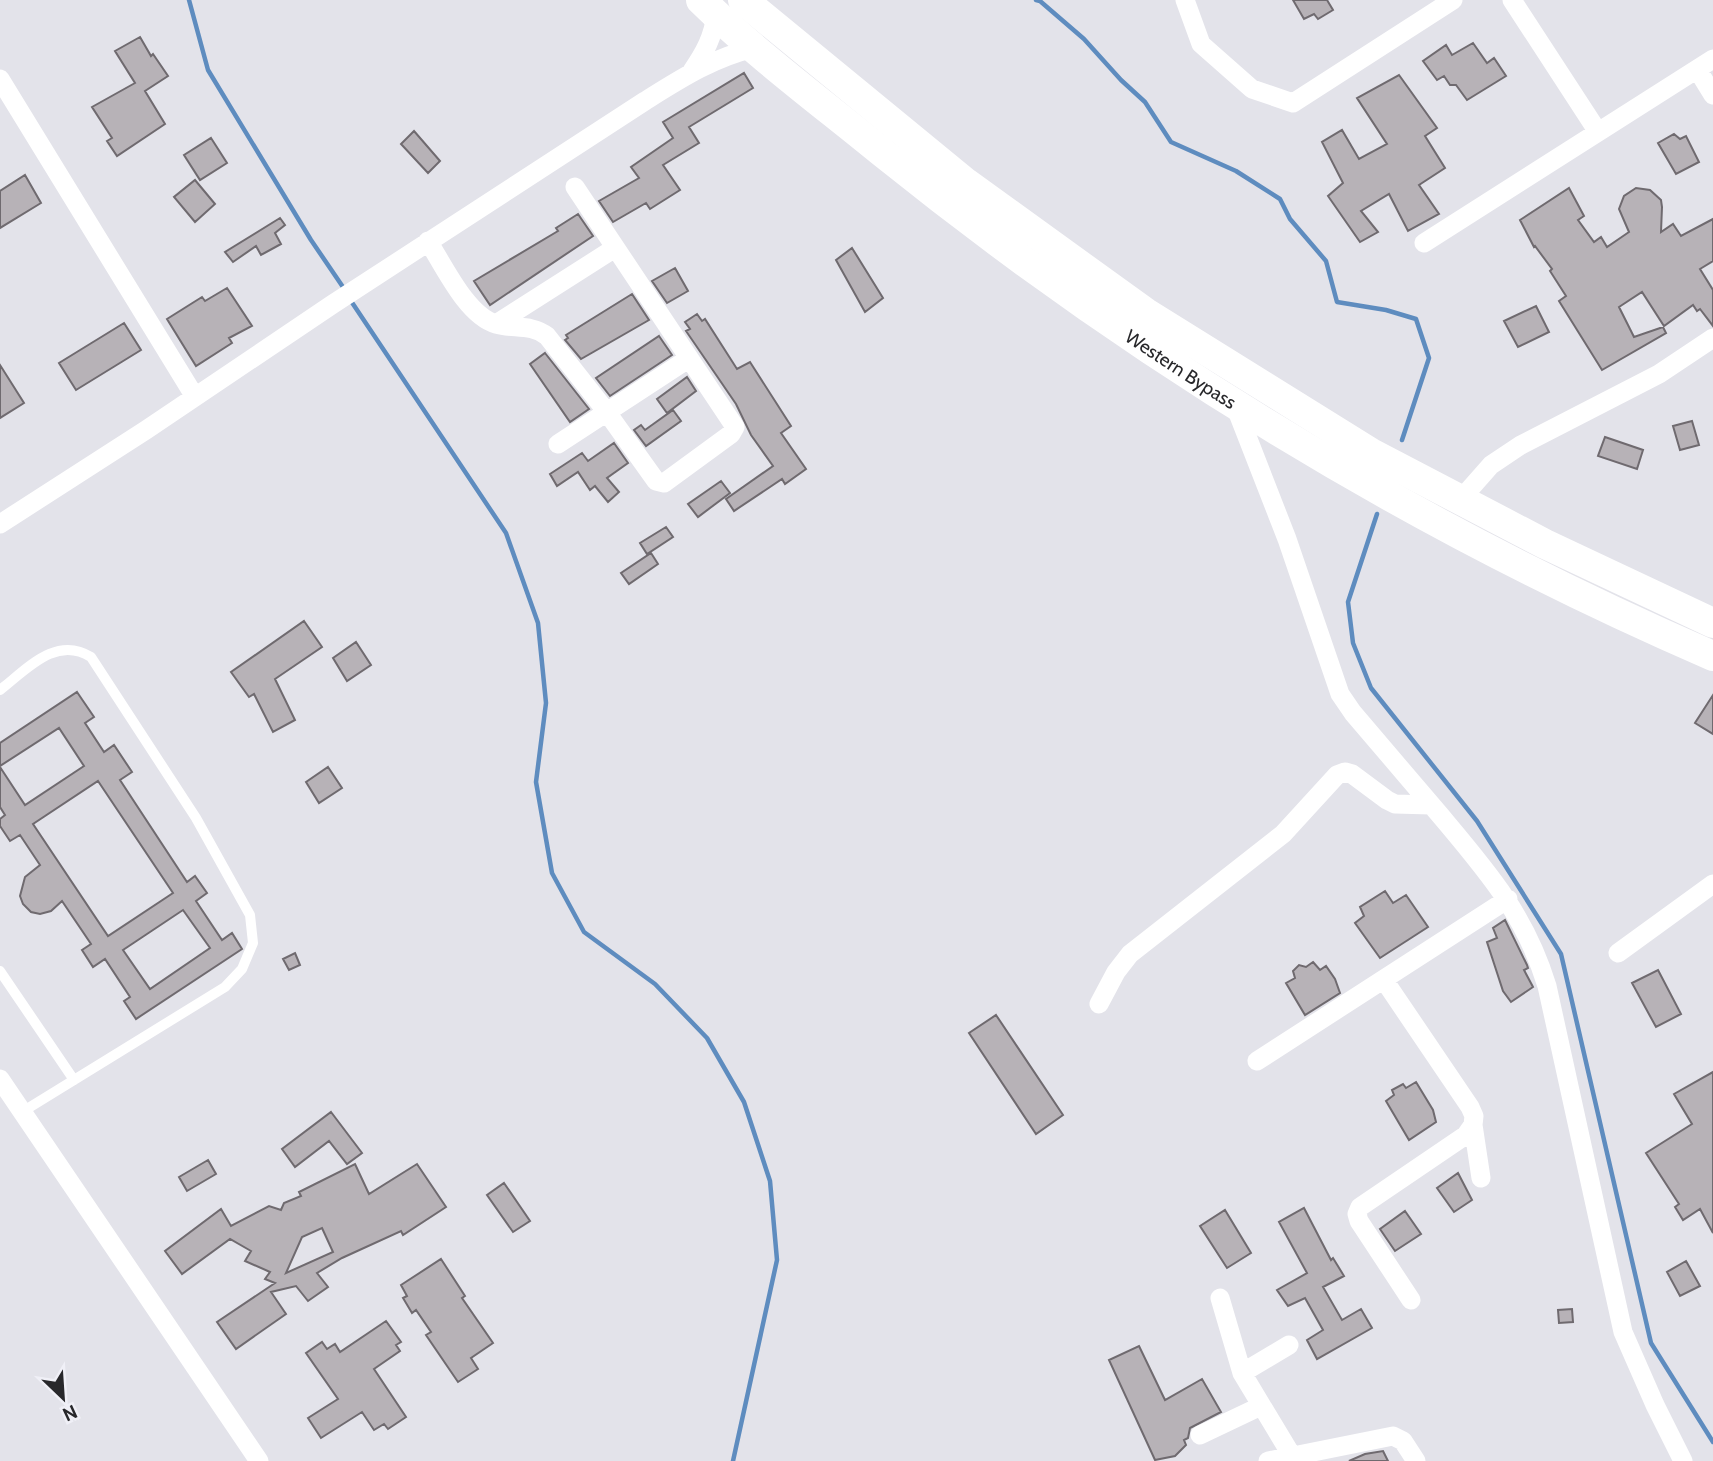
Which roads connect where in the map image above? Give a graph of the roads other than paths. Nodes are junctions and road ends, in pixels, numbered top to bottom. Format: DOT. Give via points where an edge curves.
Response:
graph roads {
  1 [pos="743,0"];
  2 [pos="1185,0"];
  3 [pos="1453,0"];
  4 [pos="1512,0"];
  5 [pos="709,7"];
  6 [pos="755,48"];
  7 [pos="1705,64"];
  8 [pos="691,73"];
  9 [pos="0,79"];
  10 [pos="1713,96"];
  11 [pos="1598,132"];
  12 [pos="575,187"];
  13 [pos="428,241"];
  14 [pos="1424,243"];
  15 [pos="615,248"];
  16 [pos="496,324"];
  17 [pos="1713,338"];
  18 [pos="688,359"];
  19 [pos="194,397"];
  20 [pos="1234,403"];
  21 [pos="606,411"];
  22 [pos="558,444"];
  23 [pos="1461,499"];
  24 [pos="0,524"];
  25 [pos="1713,623"];
  26 [pos="1713,656"];
  27 [pos="0,690"];
  28 [pos="1431,805"];
  29 [pos="1713,884"];
  30 [pos="1508,899"];
  31 [pos="1618,953"];
  32 [pos="0,971"];
  33 [pos="1384,980"];
  34 [pos="1099,1004"];
  35 [pos="1257,1062"];
  36 [pos="0,1079"];
  37 [pos="74,1080"];
  38 [pos="22,1112"];
  39 [pos="1473,1125"];
  40 [pos="1481,1178"];
  41 [pos="1220,1298"];
  42 [pos="1411,1300"];
  43 [pos="1289,1345"];
  44 [pos="1241,1373"];
  45 [pos="1261,1406"];
  46 [pos="1200,1435"];
  47 [pos="1293,1456"];
  48 [pos="260,1461"];
  49 [pos="1268,1461"];
  50 [pos="1416,1461"];
  51 [pos="1683,1461"];
  1 -- 23 [label="main road, Western Bypass" via="965,183 1146,313 1371,453"];
  2 -- 3 [label="street" via="1201,44 1252,89 1293,103"];
  4 -- 11 [label="street"];
  5 -- 6 [label="main road, Western Bypass"];
  5 -- 8 [label="street" via="713,33"];
  6 -- 8 [label="street"];
  6 -- 20 [label="main road, Western Bypass" via="948,205 1130,336"];
  7 -- 10 [label="street"];
  7 -- 11 [label="street"];
  8 -- 13 [label="street"];
  9 -- 19 [label="street"];
  11 -- 14 [label="street"];
  12 -- 15 [label="street"];
  13 -- 16 [label="street" via="475,313"];
  13 -- 19 [label="street"];
  15 -- 16 [label="street"];
  15 -- 18 [label="street"];
  16 -- 21 [label="street" via="540,330"];
  17 -- 23 [label="street" via="1660,374 1521,445 1491,465"];
  18 -- 21 [label="street"];
  18 -- 21 [label="street" via="735,427 669,481 656,481"];
  19 -- 24 [label="street"];
  20 -- 26 [label="main road, Western Bypass" via="1362,481 1532,573"];
  20 -- 28 [label="street" via="1340,694"];
  21 -- 22 [label="street"];
  23 -- 25 [label="main road, Western Bypass"];
  27 -- 37 [label="lane" via="54,651 67,648 91,657 196,818 250,915 253,943 242,969 225,987"];
  28 -- 30 [label="street"];
  28 -- 34 [label="street" via="1395,804 1352,774 1337,775 1283,834 1130,954"];
  29 -- 31 [label="street"];
  30 -- 33 [label="street"];
  30 -- 51 [label="street" via="1530,939 1547,986 1625,1339"];
  32 -- 37 [label="lane"];
  33 -- 35 [label="street"];
  33 -- 39 [label="street" via="1470,1107"];
  36 -- 38 [label="street"];
  37 -- 38 [label="lane"];
  38 -- 48 [label="street"];
  39 -- 40 [label="street"];
  39 -- 42 [label="street" via="1466,1135 1360,1207 1357,1214"];
  41 -- 44 [label="street"];
  43 -- 44 [label="street"];
  44 -- 45 [label="street"];
  45 -- 46 [label="street"];
  45 -- 47 [label="street"];
  47 -- 49 [label="street"];
  47 -- 50 [label="street" via="1393,1436 1403,1441"];
}
